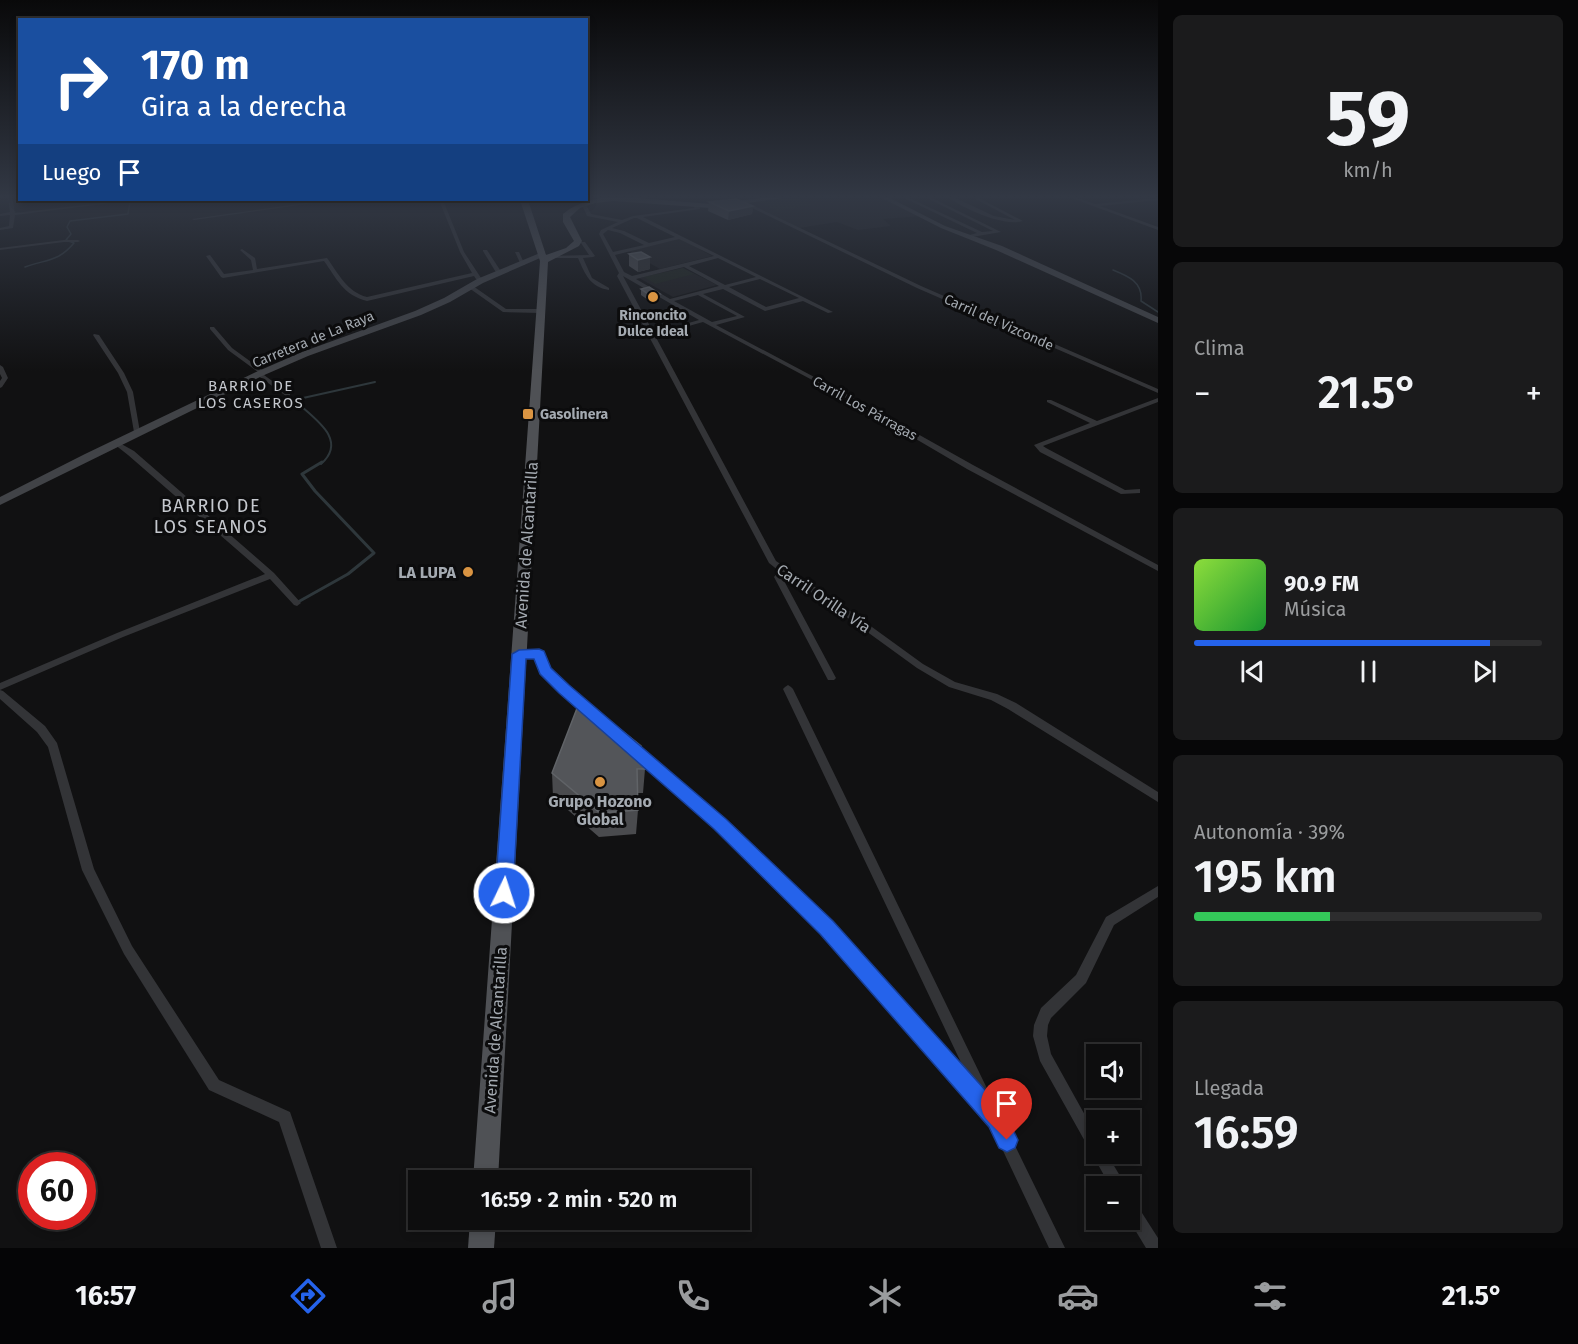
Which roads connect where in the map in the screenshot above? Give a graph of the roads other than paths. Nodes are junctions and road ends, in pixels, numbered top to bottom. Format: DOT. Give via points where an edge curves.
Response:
graph roads {
  1 [pos="247,254"];
  2 [pos="463,254"];
  3 [pos="487,254"];
  4 [pos="518,254"];
  5 [pos="547,254"];
  6 [pos="550,254"];
  7 [pos="591,254"];
  8 [pos="611,254"];
  9 [pos="712,254"];
  10 [pos="852,254"];
  11 [pos="1013,254"];
  12 [pos="208,256"];
  13 [pos="580,257"];
  14 [pos="717,257"];
  15 [pos="523,264"];
  16 [pos="684,265"];
  17 [pos="255,269"];
  18 [pos="499,273"];
  19 [pos="622,273"];
  20 [pos="632,278"];
  21 [pos="759,278"];
  22 [pos="475,280"];
  23 [pos="724,286"];
  24 [pos="607,289"];
  25 [pos="698,293"];
  26 [pos="803,299"];
  27 [pos="671,300"];
  28 [pos="541,311"];
  29 [pos="830,312"];
  30 [pos="1158,320"];
  31 [pos="708,322"];
  32 [pos="212,328"];
  33 [pos="674,329"];
  34 [pos="96,336"];
  35 [pos="0,367"];
  36 [pos="261,373"];
  37 [pos="0,386"];
  38 [pos="1158,391"];
  39 [pos="288,395"];
  40 [pos="1049,400"];
  41 [pos="1158,400"];
  42 [pos="1096,423"];
  43 [pos="137,432"];
  44 [pos="116,443"];
  45 [pos="1137,491"];
  46 [pos="0,502"];
  47 [pos="1158,568"];
  48 [pos="783,571"];
  49 [pos="271,575"];
  50 [pos="297,603"];
  51 [pos="519,654"];
  52 [pos="831,678"];
  53 [pos="0,687"];
  54 [pos="788,689"];
  55 [pos="0,694"];
  56 [pos="599,719"];
  57 [pos="625,742"];
  58 [pos="1158,798"];
  59 [pos="1158,891"];
  60 [pos="997,1119"];
  61 [pos="1086,1131"];
  62 [pos="487,1170"];
  63 [pos="1140,1223"];
  64 [pos="482,1230"];
  65 [pos="329,1248"];
  66 [pos="481,1248"];
  67 [pos="1057,1248"];
  68 [pos="1155,1248"];
  1 -- 17 [label="street"];
  2 -- 22 [label="street"];
  3 -- 18 [label="street"];
  4 -- 15 [label="street"];
  5 -- 15 [label="main road, Carretera de La Raya"];
  5 -- 28 [label="main road, Avenida de Alcantarilla"];
  6 -- 13 [label="street"];
  7 -- 13 [label="street"];
  8 -- 19 [label="street"];
  9 -- 14 [label="street"];
  10 -- 38 [label="street, Carril del Vizconde"];
  11 -- 30 [label="main road"];
  12 -- 17 [label="street" via="224,276"];
  13 -- 24 [label="street" via="590,279"];
  14 -- 16 [label="street"];
  14 -- 21 [label="street"];
  15 -- 18 [label="main road, Carretera de La Raya"];
  16 -- 20 [label="street"];
  16 -- 23 [label="street"];
  17 -- 22 [label="street" via="325,260 348,289 367,299"];
  18 -- 22 [label="main road, Carretera de La Raya"];
  19 -- 20 [label="street, Carril Los Párragas"];
  19 -- 48 [label="street, Carril Orilla Vía" via="620,276 765,553"];
  20 -- 27 [label="street, Carril Los Párragas"];
  21 -- 23 [label="street"];
  21 -- 26 [label="street"];
  22 -- 28 [label="street" via="505,311"];
  22 -- 36 [label="main road, Carretera de La Raya" via="418,313"];
  23 -- 25 [label="street"];
  23 -- 26 [label="street" via="765,309"];
  25 -- 27 [label="street"];
  25 -- 31 [label="street" via="742,316"];
  26 -- 29 [label="street"];
  27 -- 31 [label="street, Carril Los Párragas"];
  28 -- 51 [label="main road, Avenida de Alcantarilla"];
  31 -- 33 [label="street"];
  31 -- 47 [label="street, Carril Los Párragas"];
  32 -- 36 [label="street" via="230,349"];
  34 -- 43 [label="street" via="130,392"];
  35 -- 37 [label="street" via="5,378"];
  36 -- 39 [label="street"];
  36 -- 43 [label="main road, Carretera de La Raya"];
  40 -- 42 [label="street"];
  41 -- 42 [label="street"];
  42 -- 45 [label="street" via="1038,445 1124,492"];
  43 -- 44 [label="main road, Carretera de La Raya"];
  44 -- 46 [label="main road, Carretera de La Raya"];
  44 -- 49 [label="street"];
  48 -- 52 [label="street" via="778,577"];
  48 -- 58 [label="street, Carril Orilla Vía" via="920,666 952,685 1012,706"];
  49 -- 50 [label="street"];
  49 -- 53 [label="street"];
  51 -- 56 [label="street" via="539,654 545,671"];
  51 -- 62 [label="main road, Avenida de Alcantarilla"];
  54 -- 60 [label="street"];
  55 -- 65 [label="street" via="41,729 53,746 88,870 128,950 214,1085 285,1117"];
  57 -- 60 [label="street" via="800,900"];
  59 -- 61 [label="street" via="1110,921 1081,979 1046,1013 1041,1025 1045,1056"];
  60 -- 67 [label="street"];
  63 -- 68 [label="street"];
  64 -- 66 [label="main road"];
}
